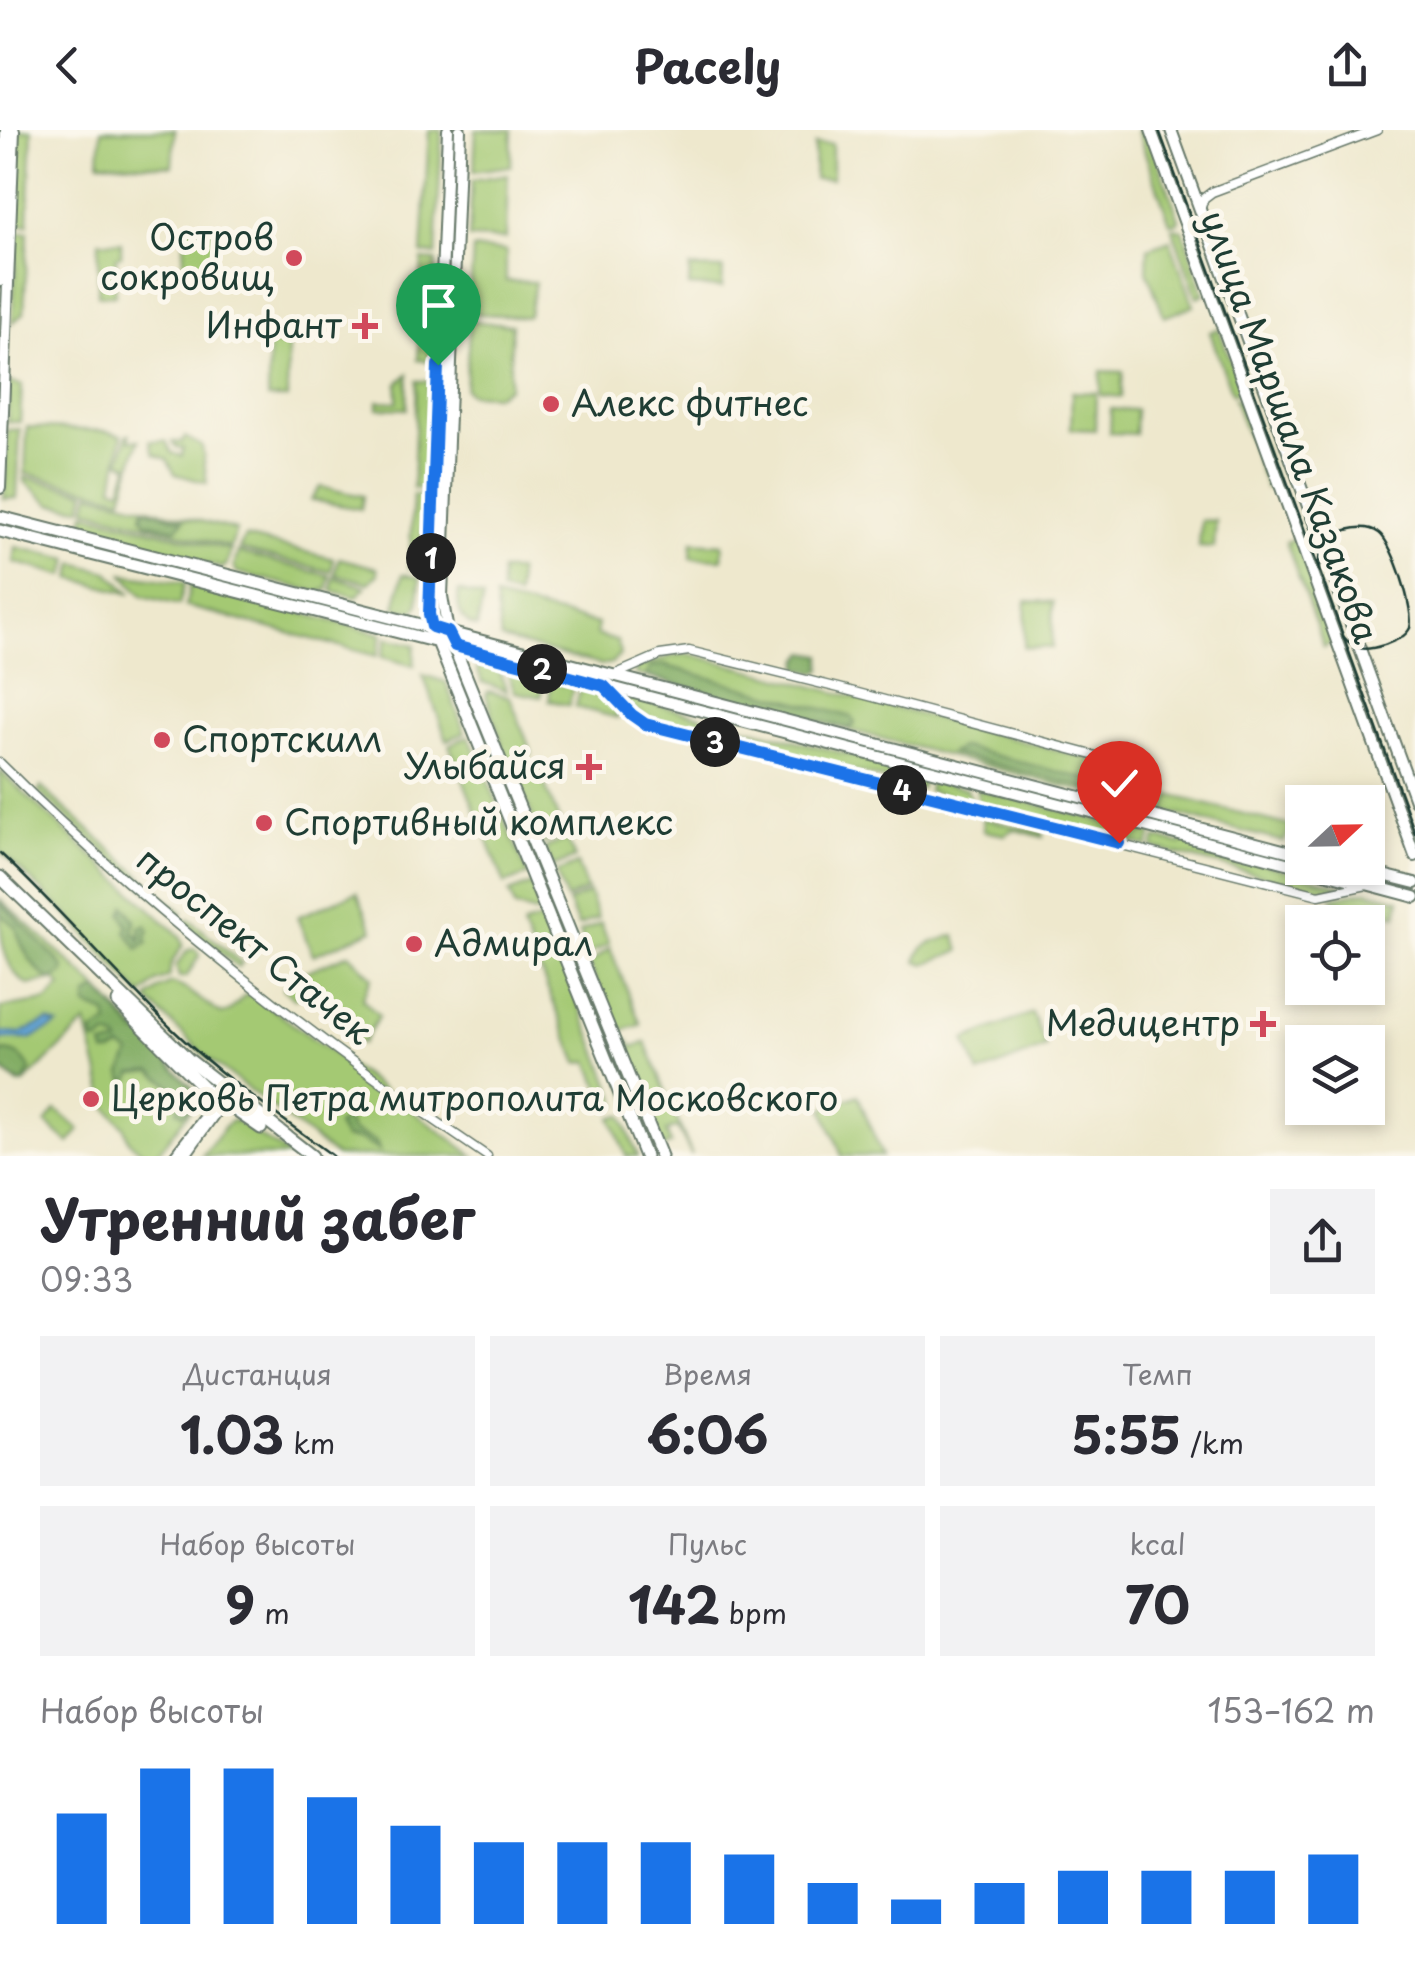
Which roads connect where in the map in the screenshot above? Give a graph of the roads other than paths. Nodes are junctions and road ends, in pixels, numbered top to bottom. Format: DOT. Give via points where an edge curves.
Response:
graph roads {
  1 [pos="6,130"];
  2 [pos="14,130"];
  3 [pos="448,130"];
  4 [pos="460,130"];
  5 [pos="1151,130"];
  6 [pos="1171,130"];
  7 [pos="1377,130"];
  8 [pos="1192,187"];
  9 [pos="1212,192"];
  10 [pos="1200,210"];
  11 [pos="0,281"];
  12 [pos="2,402"];
  13 [pos="0,488"];
  14 [pos="0,517"];
  15 [pos="0,531"];
  16 [pos="432,627"];
  17 [pos="448,632"];
  18 [pos="438,642"];
  19 [pos="455,646"];
  20 [pos="613,675"];
  21 [pos="604,686"];
  22 [pos="0,763"];
  23 [pos="1415,800"];
  24 [pos="1150,814"];
  25 [pos="1124,820"];
  26 [pos="1119,843"];
  27 [pos="1285,850"];
  28 [pos="1415,856"];
  29 [pos="1285,862"];
  30 [pos="1385,876"];
  31 [pos="0,877"];
  32 [pos="1415,883"];
  33 [pos="1367,885"];
  34 [pos="1374,885"];
  35 [pos="0,887"];
  36 [pos="1415,897"];
  37 [pos="223,1098"];
  38 [pos="175,1156"];
  39 [pos="184,1156"];
  40 [pos="299,1156"];
  41 [pos="312,1156"];
  42 [pos="487,1156"];
  43 [pos="645,1156"];
  44 [pos="661,1156"];
  1 -- 11 [label="main road"];
  2 -- 12 [label="main road"];
  3 -- 16 [label="main road"];
  4 -- 17 [label="main road" via="442,596"];
  5 -- 28 [label="main road, улица Маршала Казакова"];
  6 -- 8 [label="main road, улица Маршала Казакова"];
  7 -- 9 [label="street"];
  8 -- 9 [label="street"];
  8 -- 10 [label="main road, улица Маршала Казакова"];
  9 -- 10 [label="street"];
  10 -- 23 [label="main road, улица Маршала Казакова"];
  12 -- 13 [label="main road"];
  14 -- 16 [label="main road"];
  15 -- 18 [label="main road"];
  16 -- 17 [label="main road"];
  16 -- 18 [label="main road"];
  17 -- 19 [label="main road"];
  17 -- 20 [label="main road"];
  18 -- 19 [label="main road"];
  18 -- 43 [label="main road"];
  19 -- 21 [label="main road"];
  19 -- 44 [label="main road"];
  20 -- 24 [label="main road"];
  20 -- 24 [label="street" via="689,651 828,686 1104,758"];
  21 -- 25 [label="main road"];
  21 -- 26 [label="street" via="645,724"];
  22 -- 42 [label="street, проспект Стачек" via="211,954"];
  24 -- 27 [label="main road"];
  25 -- 26 [label="street"];
  25 -- 29 [label="main road"];
  26 -- 33 [label="street" via="1319,896"];
  30 -- 32 [label="main road"];
  31 -- 37 [label="main road"];
  34 -- 36 [label="main road"];
  35 -- 37 [label="main road" via="177,1063"];
  37 -- 38 [label="main road"];
  37 -- 39 [label="main road"];
  37 -- 40 [label="main road"];
  37 -- 41 [label="main road"];
}
